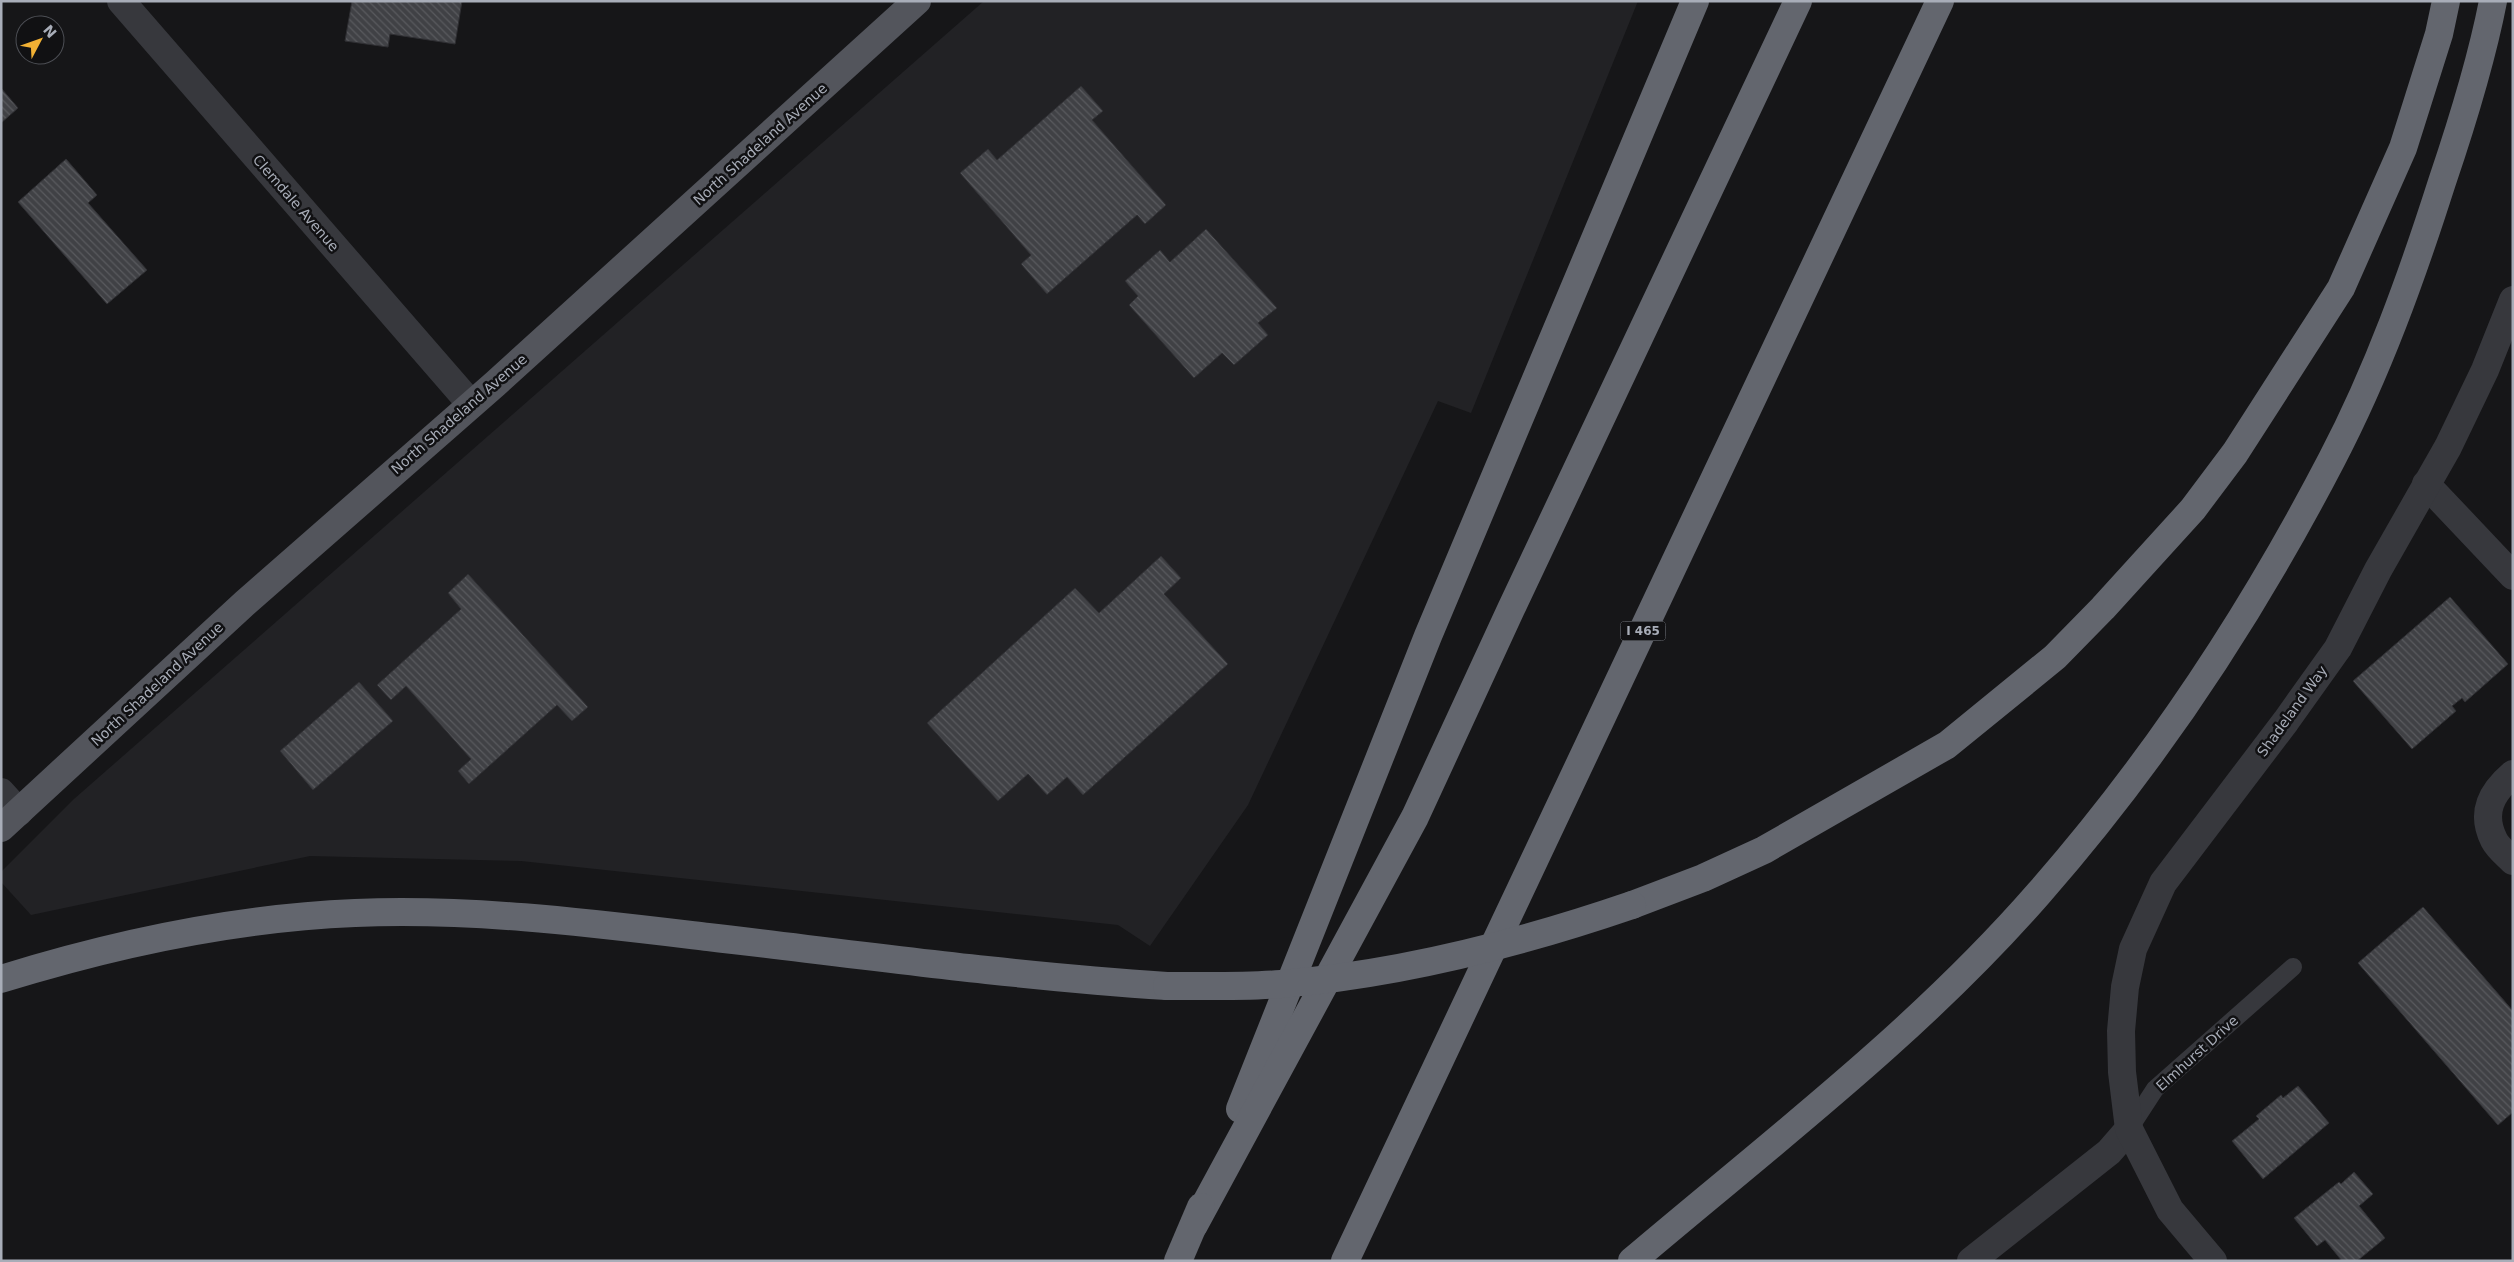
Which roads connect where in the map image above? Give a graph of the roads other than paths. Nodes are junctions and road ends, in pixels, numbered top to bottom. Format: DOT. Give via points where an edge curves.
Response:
graph roads {
  1 [pos="121,1"];
  2 [pos="917,1"];
  3 [pos="1695,1"];
  4 [pos="1798,1"];
  5 [pos="1940,1"];
  6 [pos="2446,1"];
  7 [pos="2493,1"];
  8 [pos="2513,300"];
  9 [pos="471,404"];
  10 [pos="2426,484"];
  11 [pos="2513,576"];
  12 [pos="2513,774"];
  13 [pos="1,792"];
  14 [pos="10,820"];
  15 [pos="2513,861"];
  16 [pos="2293,967"];
  17 [pos="1,979"];
  18 [pos="2129,1129"];
  19 [pos="1194,1224"];
  20 [pos="1178,1261"];
  21 [pos="1346,1261"];
  22 [pos="1632,1261"];
  23 [pos="1971,1261"];
  24 [pos="2213,1261"];
  1 -- 9 [label="street, Clemdale Avenue"];
  2 -- 9 [label="main road, North Shadeland Avenue"];
  3 -- 19 [label="highway" via="1428,636"];
  4 -- 19 [label="highway" via="1415,817"];
  5 -- 21 [label="highway, I 465"];
  6 -- 17 [label="highway, bridge" via="2439,34 2403,148 2341,288 2235,453 2187,516 2055,657 1947,745 1764,850 1703,878 1574,925 1481,951 1390,969 1279,984 1167,986 1073,980 595,923 432,912 288,918 158,936"];
  7 -- 22 [label="highway" via="2467,108 2407,288 2373,370 2333,457 2280,552 2228,639 2168,729 2038,895 1942,993 1893,1040"];
  8 -- 10 [label="street, Shadeland Way" via="2485,370 2448,447"];
  9 -- 14 [label="main road, North Shadeland Avenue" via="245,603"];
  10 -- 11 [label="street"];
  10 -- 18 [label="street, Shadeland Way" via="2338,648 2163,883 2144,921 2133,948 2122,1023 2122,1072"];
  12 -- 15 [label="street" via="2498,787 2488,811 2494,841"];
  13 -- 14 [label="street"];
  16 -- 18 [label="lane, Elmhurst Drive" via="2155,1089"];
  18 -- 23 [label="street, Elmhurst Drive" via="2109,1152"];
  18 -- 24 [label="street, Shadeland Way" via="2170,1210"];
  19 -- 20 [label="highway"];
}
